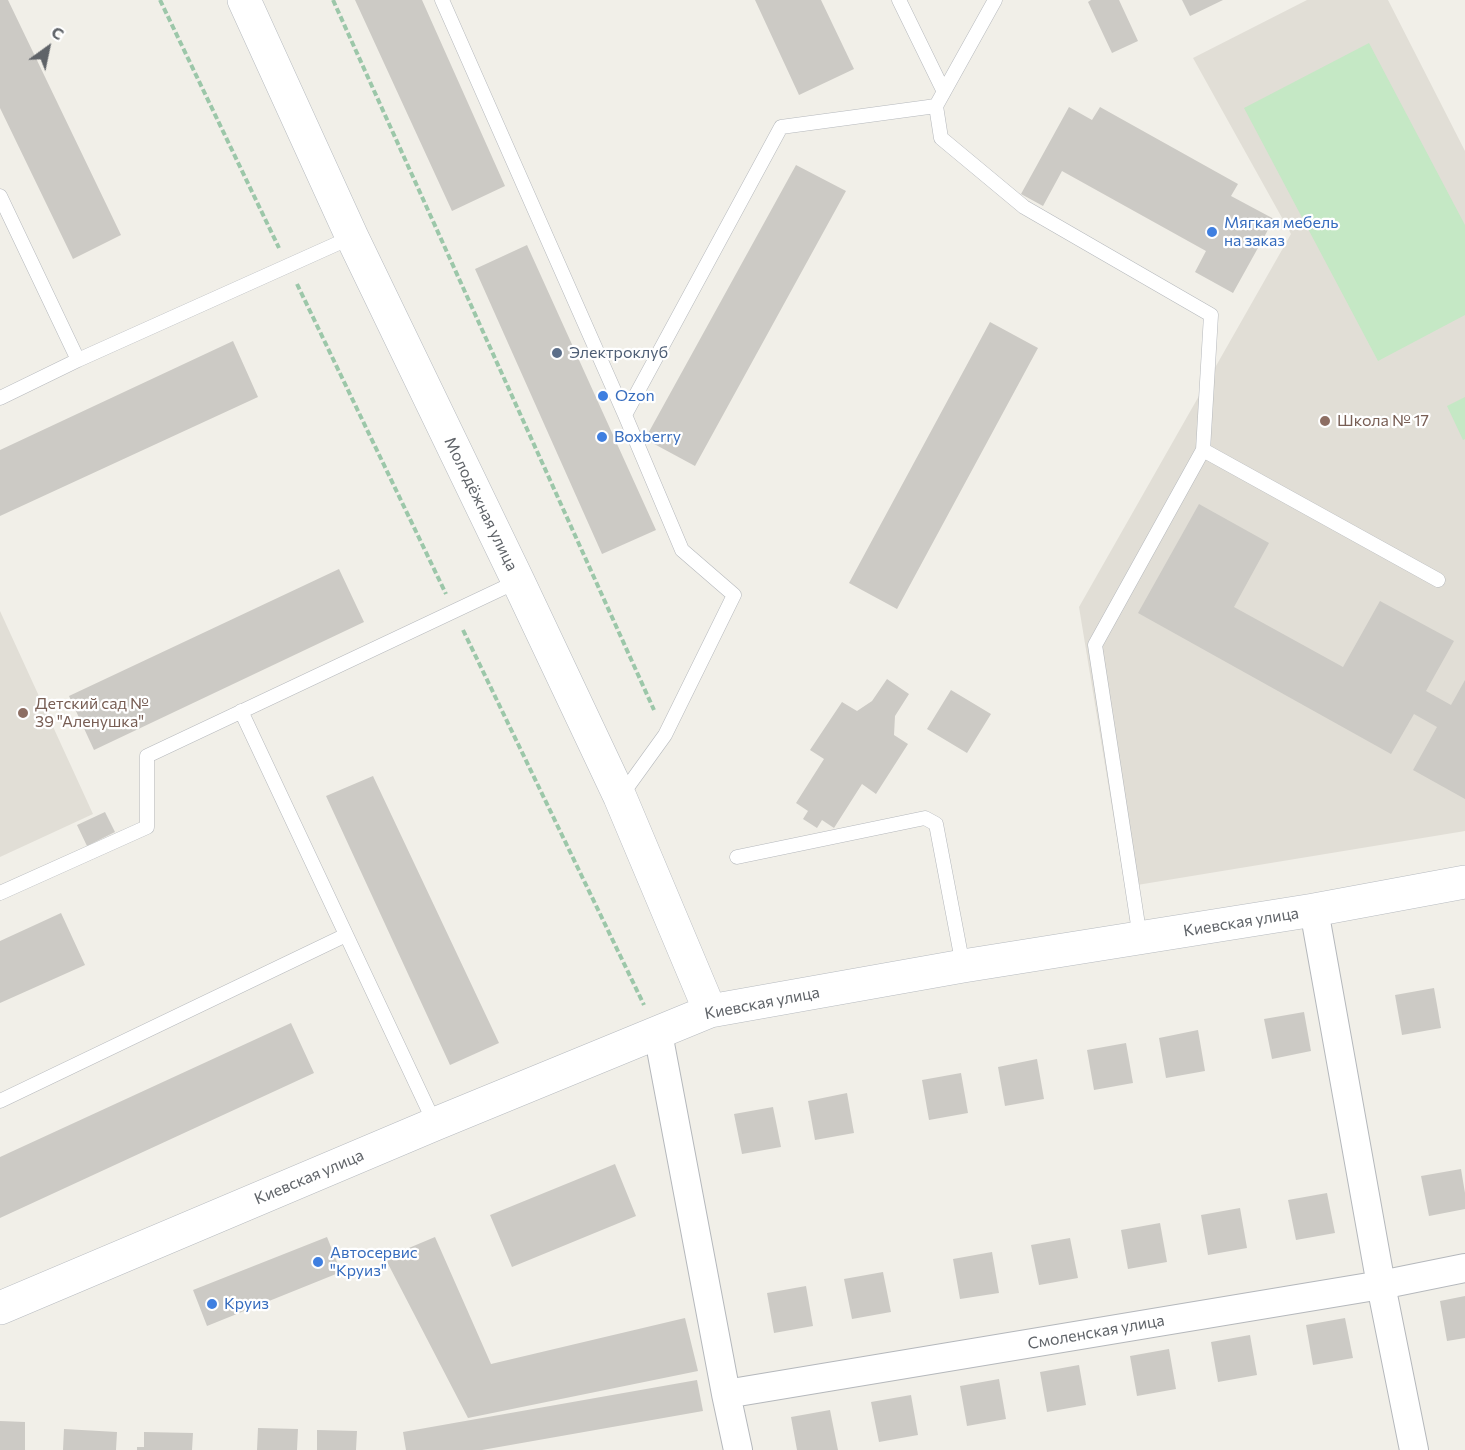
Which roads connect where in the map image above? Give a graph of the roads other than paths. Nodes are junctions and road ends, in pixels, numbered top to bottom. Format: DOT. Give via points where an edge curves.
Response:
graph roads {
  1 [pos="244,0"];
  2 [pos="442,0"];
  3 [pos="899,0"];
  4 [pos="995,0"];
  5 [pos="944,92"];
  6 [pos="936,106"];
  7 [pos="0,196"];
  8 [pos="352,237"];
  9 [pos="78,360"];
  10 [pos="0,398"];
  11 [pos="625,415"];
  12 [pos="1203,450"];
  13 [pos="1438,580"];
  14 [pos="518,581"];
  15 [pos="241,711"];
  16 [pos="620,797"];
  17 [pos="737,856"];
  18 [pos="1465,882"];
  19 [pos="0,893"];
  20 [pos="1314,910"];
  21 [pos="346,935"];
  22 [pos="1140,938"];
  23 [pos="963,966"];
  24 [pos="710,1011"];
  25 [pos="652,1021"];
  26 [pos="0,1101"];
  27 [pos="435,1124"];
  28 [pos="1465,1268"];
  29 [pos="1381,1285"];
  30 [pos="0,1308"];
  31 [pos="726,1394"];
  32 [pos="738,1450"];
  33 [pos="1414,1450"];
  1 -- 8 [label="main road, Молодёжная улица"];
  2 -- 11 [label="lane"];
  3 -- 5 [label="lane"];
  4 -- 5 [label="lane"];
  5 -- 6 [label="lane"];
  6 -- 11 [label="lane" via="781,127"];
  6 -- 12 [label="lane" via="940,138 1024,207 1211,315"];
  7 -- 9 [label="lane"];
  8 -- 9 [label="lane"];
  8 -- 14 [label="main road, Молодёжная улица"];
  9 -- 10 [label="lane"];
  11 -- 16 [label="lane" via="682,550 734,594 665,735"];
  12 -- 13 [label="lane"];
  12 -- 22 [label="lane" via="1095,645"];
  14 -- 15 [label="lane"];
  14 -- 16 [label="main road, Молодёжная улица"];
  15 -- 19 [label="lane" via="147,756 147,827"];
  15 -- 21 [label="lane"];
  16 -- 24 [label="main road, Молодёжная улица"];
  17 -- 23 [label="lane" via="925,818 936,824"];
  18 -- 20 [label="main road, Киевская улица"];
  20 -- 22 [label="main road, Киевская улица"];
  20 -- 29 [label="street"];
  21 -- 26 [label="lane"];
  21 -- 27 [label="lane"];
  22 -- 23 [label="main road, Киевская улица"];
  23 -- 24 [label="main road, Киевская улица"];
  24 -- 25 [label="main road, Киевская улица"];
  25 -- 27 [label="main road, Киевская улица"];
  25 -- 31 [label="street"];
  27 -- 30 [label="main road, Киевская улица"];
  28 -- 29 [label="street, Смоленская улица"];
  29 -- 31 [label="street, Смоленская улица"];
  29 -- 33 [label="street"];
  31 -- 32 [label="street"];
}
